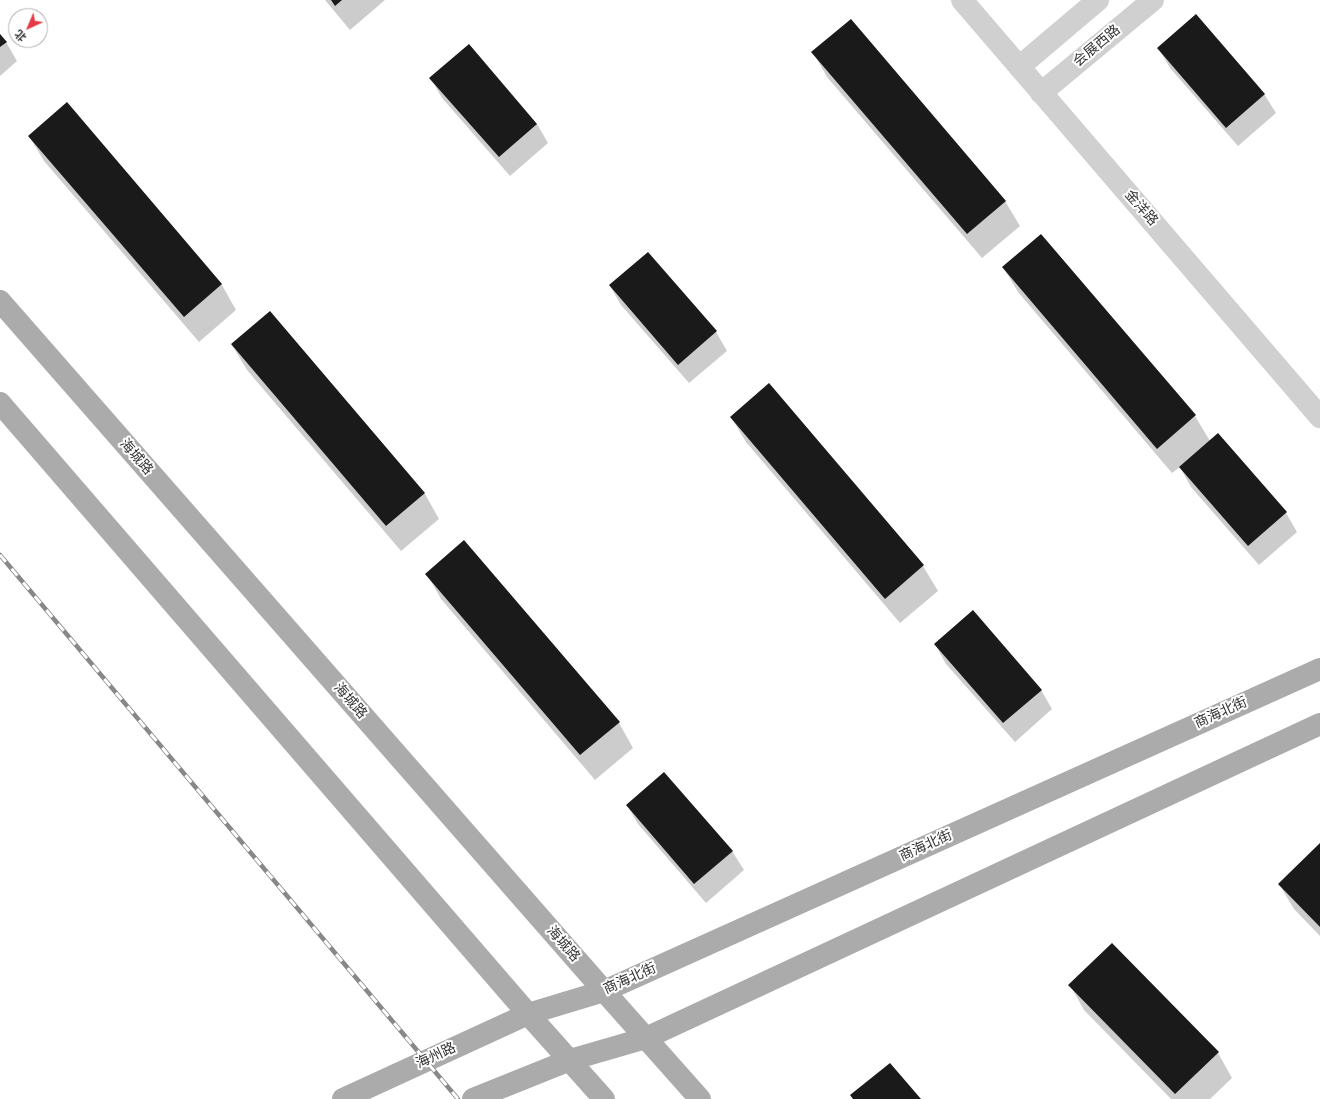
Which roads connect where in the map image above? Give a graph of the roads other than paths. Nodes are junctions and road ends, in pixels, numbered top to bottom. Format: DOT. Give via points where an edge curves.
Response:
graph roads {
  1 [pos="962,0"];
  2 [pos="1098,0"];
  3 [pos="1153,0"];
  4 [pos="1019,67"];
  5 [pos="1041,92"];
  6 [pos="0,301"];
  7 [pos="0,403"];
  8 [pos="1320,417"];
  9 [pos="1320,669"];
  10 [pos="1320,724"];
  11 [pos="604,991"];
  12 [pos="528,1014"];
  13 [pos="646,1038"];
  14 [pos="570,1060"];
  15 [pos="343,1099"];
  16 [pos="474,1099"];
  17 [pos="604,1099"];
  18 [pos="700,1099"];
  1 -- 4 [label="street, 金洋路"];
  2 -- 4 [label="street"];
  3 -- 5 [label="street, 会展西路"];
  4 -- 5 [label="street, 金洋路"];
  5 -- 8 [label="street, 金洋路"];
  6 -- 11 [label="main road, 海城路"];
  7 -- 12 [label="main road"];
  9 -- 11 [label="main road, 商海北街"];
  10 -- 13 [label="main road"];
  11 -- 12 [label="main road, 商海北街"];
  11 -- 13 [label="main road, 海城路"];
  12 -- 14 [label="main road"];
  12 -- 15 [label="main road, 海州路"];
  13 -- 14 [label="main road"];
  13 -- 18 [label="main road, 海城路"];
  14 -- 16 [label="main road"];
  14 -- 17 [label="main road"];
}
